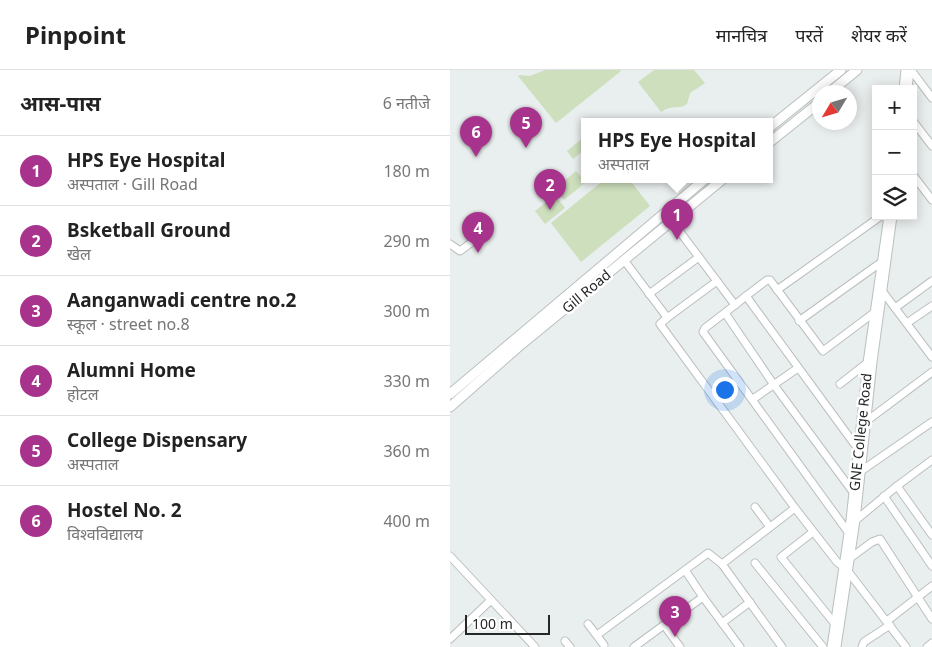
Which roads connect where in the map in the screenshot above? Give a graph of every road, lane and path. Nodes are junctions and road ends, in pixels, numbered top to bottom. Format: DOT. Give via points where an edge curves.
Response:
graph roads {
  1 [pos="841,70"];
  2 [pos="857,70"];
  3 [pos="905,70"];
  4 [pos="911,70"];
  5 [pos="839,85"];
  6 [pos="903,85"];
  7 [pos="909,85"];
  8 [pos="932,98"];
  9 [pos="812,108"];
  10 [pos="773,125"];
  11 [pos="917,126"];
  12 [pos="773,140"];
  13 [pos="932,146"];
  14 [pos="917,180"];
  15 [pos="700,183"];
  16 [pos="718,183"];
  17 [pos="932,200"];
  18 [pos="477,219"];
  19 [pos="671,220"];
  20 [pos="875,220"];
  21 [pos="888,220"];
  22 [pos="893,220"];
  23 [pos="450,244"];
  24 [pos="699,256"];
  25 [pos="624,260"];
  26 [pos="883,261"];
  27 [pos="717,281"];
  28 [pos="932,281"];
  29 [pos="777,290"];
  30 [pos="883,292"];
  31 [pos="649,294"];
  32 [pos="746,296"];
  33 [pos="735,305"];
  34 [pos="932,306"];
  35 [pos="895,308"];
  36 [pos="875,312"];
  37 [pos="725,313"];
  38 [pos="667,318"];
  39 [pos="800,321"];
  40 [pos="907,324"];
  41 [pos="929,348"];
  42 [pos="932,357"];
  43 [pos="867,363"];
  44 [pos="798,368"];
  45 [pos="932,372"];
  46 [pos="840,384"];
  47 [pos="774,385"];
  48 [pos="450,394"];
  49 [pos="753,399"];
  50 [pos="450,407"];
  51 [pos="868,420"];
  52 [pos="932,422"];
  53 [pos="858,449"];
  54 [pos="932,460"];
  55 [pos="859,471"];
  56 [pos="897,486"];
  57 [pos="853,492"];
  58 [pos="884,496"];
  59 [pos="755,507"];
  60 [pos="795,508"];
  61 [pos="856,520"];
  62 [pos="770,528"];
  63 [pos="813,532"];
  64 [pos="851,532"];
  65 [pos="932,535"];
  66 [pos="450,556"];
  67 [pos="849,559"];
  68 [pos="755,563"];
  69 [pos="722,564"];
  70 [pos="932,566"];
  71 [pos="845,569"];
  72 [pos="685,570"];
  73 [pos="932,586"];
  74 [pos="703,597"];
  75 [pos="918,597"];
  76 [pos="491,600"];
  77 [pos="750,602"];
  78 [pos="932,619"];
  79 [pos="722,623"];
  80 [pos="889,623"];
  81 [pos="588,624"];
  82 [pos="834,624"];
  83 [pos="664,625"];
  84 [pos="452,633"];
  85 [pos="597,635"];
  86 [pos="932,643"];
  87 [pos="604,646"];
  88 [pos="639,646"];
  89 [pos="535,647"];
  90 [pos="680,647"];
  91 [pos="740,647"];
  92 [pos="782,647"];
  93 [pos="823,647"];
  94 [pos="831,647"];
  95 [pos="837,647"];
  96 [pos="862,647"];
  97 [pos="906,647"];
  98 [pos="927,647"];
  1 -- 10 [label="main road"];
  2 -- 5 [label="main road"];
  3 -- 6 [label="street"];
  4 -- 7 [label="street"];
  4 -- 8 [label="street"];
  9 -- 12 [label="main road"];
  11 -- 13 [label="street"];
  14 -- 17 [label="street"];
  15 -- 48 [label="main road, Gill Road"];
  16 -- 19 [label="main road, Gill Road"];
  18 -- 23 [label="street" via="479,232 472,242 460,251"];
  19 -- 24 [label="street"];
  19 -- 25 [label="main road, Gill Road"];
  20 -- 29 [label="street"];
  21 -- 26 [label="street, GNE College Road"];
  22 -- 30 [label="street, GNE College Road"];
  24 -- 27 [label="street"];
  24 -- 31 [label="street"];
  25 -- 31 [label="street"];
  25 -- 50 [label="main road, Gill Road"];
  26 -- 36 [label="street, GNE College Road"];
  26 -- 39 [label="street"];
  27 -- 33 [label="street"];
  27 -- 38 [label="street"];
  28 -- 35 [label="street"];
  29 -- 32 [label="street" via="768,279"];
  29 -- 39 [label="street"];
  30 -- 35 [label="street"];
  30 -- 51 [label="street, GNE College Road"];
  31 -- 38 [label="street"];
  32 -- 33 [label="street"];
  32 -- 44 [label="street"];
  33 -- 37 [label="street"];
  34 -- 40 [label="street"];
  35 -- 40 [label="street"];
  36 -- 39 [label="street" via="823,351"];
  36 -- 43 [label="street, GNE College Road"];
  37 -- 47 [label="street"];
  37 -- 49 [label="street" via="703,332"];
  38 -- 60 [label="street" via="660,324"];
  40 -- 41 [label="street"];
  41 -- 42 [label="street"];
  43 -- 46 [label="street"];
  43 -- 53 [label="street, GNE College Road"];
  44 -- 47 [label="street"];
  44 -- 53 [label="street"];
  45 -- 51 [label="street"];
  47 -- 49 [label="street"];
  47 -- 57 [label="street"];
  49 -- 64 [label="street"];
  51 -- 55 [label="street, GNE College Road"];
  52 -- 55 [label="street"];
  53 -- 55 [label="street, GNE College Road"];
  54 -- 56 [label="street"];
  55 -- 57 [label="street, GNE College Road"];
  55 -- 61 [label="street, GNE College Road"];
  56 -- 58 [label="street"];
  56 -- 65 [label="street"];
  57 -- 64 [label="street, GNE College Road"];
  58 -- 61 [label="street"];
  58 -- 70 [label="street"];
  59 -- 62 [label="street"];
  60 -- 62 [label="street"];
  60 -- 63 [label="street"];
  61 -- 64 [label="street, GNE College Road"];
  62 -- 69 [label="street"];
  63 -- 71 [label="street"];
  63 -- 82 [label="street" via="781,557"];
  64 -- 67 [label="street, GNE College Road"];
  64 -- 71 [label="street, GNE College Road"];
  66 -- 76 [label="street"];
  67 -- 71 [label="street, GNE College Road"];
  67 -- 75 [label="street" via="880,539"];
  68 -- 93 [label="street"];
  69 -- 72 [label="street" via="708,553"];
  69 -- 77 [label="street"];
  71 -- 80 [label="street"];
  71 -- 82 [label="street, GNE College Road"];
  71 -- 95 [label="street, GNE College Road"];
  72 -- 74 [label="street"];
  72 -- 85 [label="street"];
  73 -- 75 [label="street"];
  74 -- 79 [label="street"];
  74 -- 83 [label="street"];
  75 -- 78 [label="street"];
  75 -- 80 [label="street"];
  76 -- 84 [label="street"];
  76 -- 89 [label="street"];
  77 -- 79 [label="street"];
  77 -- 92 [label="street"];
  79 -- 91 [label="street"];
  80 -- 96 [label="street"];
  80 -- 97 [label="street"];
  81 -- 85 [label="street"];
  82 -- 94 [label="street, GNE College Road"];
  83 -- 88 [label="street"];
  83 -- 90 [label="street"];
  85 -- 87 [label="street"];
  86 -- 98 [label="street"];
}
